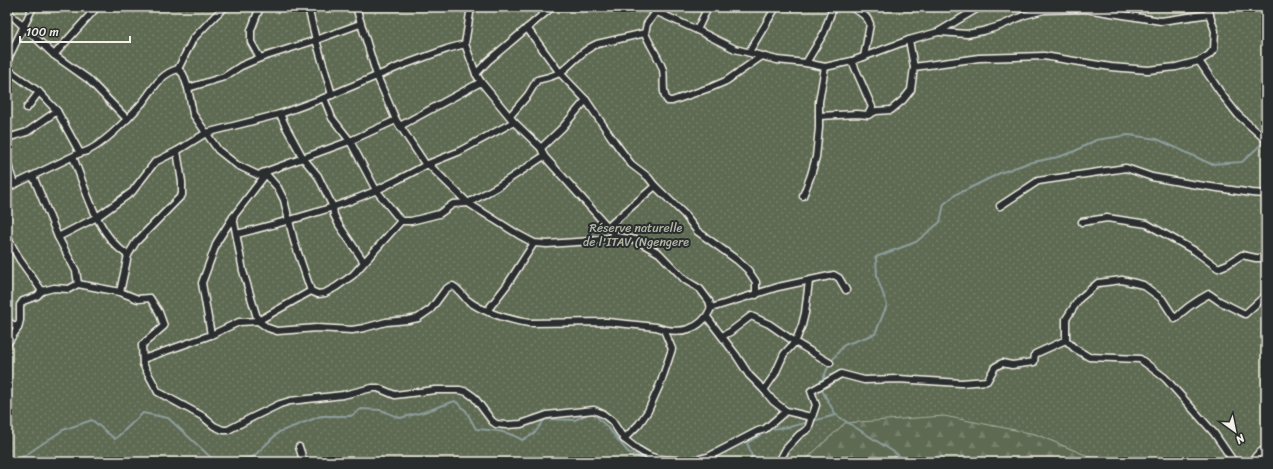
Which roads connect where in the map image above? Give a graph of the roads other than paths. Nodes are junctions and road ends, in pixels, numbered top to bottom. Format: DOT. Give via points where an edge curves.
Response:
graph roads {
  1 [pos="33,7"];
  2 [pos="96,7"];
  3 [pos="225,7"];
  4 [pos="260,7"];
  5 [pos="308,7"];
  6 [pos="356,7"];
  7 [pos="470,7"];
  8 [pos="552,7"];
  9 [pos="646,7"];
  10 [pos="708,7"];
  11 [pos="776,7"];
  12 [pos="833,7"];
  13 [pos="851,7"];
  14 [pos="980,7"];
  15 [pos="1207,7"];
  16 [pos="7,11"];
  17 [pos="656,12"];
  18 [pos="1210,14"];
  19 [pos="360,24"];
  20 [pos="23,25"];
  21 [pos="527,28"];
  22 [pos="697,30"];
  23 [pos="938,32"];
  24 [pos="645,33"];
  25 [pos="316,40"];
  26 [pos="909,40"];
  27 [pos="465,44"];
  28 [pos="749,52"];
  29 [pos="54,55"];
  30 [pos="762,56"];
  31 [pos="864,57"];
  32 [pos="260,58"];
  33 [pos="7,61"];
  34 [pos="852,61"];
  35 [pos="1199,61"];
  36 [pos="806,63"];
  37 [pos="825,67"];
  38 [pos="914,67"];
  39 [pos="7,69"];
  40 [pos="178,70"];
  41 [pos="560,73"];
  42 [pos="476,74"];
  43 [pos="378,76"];
  44 [pos="482,82"];
  45 [pos="188,88"];
  46 [pos="39,92"];
  47 [pos="332,95"];
  48 [pos="324,98"];
  49 [pos="586,100"];
  50 [pos="27,108"];
  51 [pos="57,111"];
  52 [pos="280,114"];
  53 [pos="868,115"];
  54 [pos="819,116"];
  55 [pos="127,119"];
  56 [pos="512,119"];
  57 [pos="396,120"];
  58 [pos="400,126"];
  59 [pos="206,133"];
  60 [pos="7,138"];
  61 [pos="1266,140"];
  62 [pos="350,141"];
  63 [pos="541,148"];
  64 [pos="177,152"];
  65 [pos="80,153"];
  66 [pos="544,156"];
  67 [pos="73,157"];
  68 [pos="303,158"];
  69 [pos="7,162"];
  70 [pos="427,165"];
  71 [pos="266,174"];
  72 [pos="258,175"];
  73 [pos="33,176"];
  74 [pos="14,184"];
  75 [pos="655,186"];
  76 [pos="7,188"];
  77 [pos="376,190"];
  78 [pos="1266,194"];
  79 [pos="803,196"];
  80 [pos="468,203"];
  81 [pos="1000,206"];
  82 [pos="333,207"];
  83 [pos="97,217"];
  84 [pos="233,217"];
  85 [pos="290,221"];
  86 [pos="401,221"];
  87 [pos="1082,222"];
  88 [pos="608,227"];
  89 [pos="236,234"];
  90 [pos="7,237"];
  91 [pos="58,237"];
  92 [pos="617,237"];
  93 [pos="534,243"];
  94 [pos="128,255"];
  95 [pos="1266,258"];
  96 [pos="364,262"];
  97 [pos="809,281"];
  98 [pos="78,284"];
  99 [pos="846,290"];
  100 [pos="42,291"];
  101 [pos="120,292"];
  102 [pos="311,292"];
  103 [pos="756,295"];
  104 [pos="1266,295"];
  105 [pos="711,308"];
  106 [pos="488,311"];
  107 [pos="707,317"];
  108 [pos="7,321"];
  109 [pos="258,321"];
  110 [pos="18,328"];
  111 [pos="664,330"];
  112 [pos="211,335"];
  113 [pos="722,336"];
  114 [pos="1066,340"];
  115 [pos="795,342"];
  116 [pos="7,344"];
  117 [pos="143,359"];
  118 [pos="830,363"];
  119 [pos="764,390"];
  120 [pos="786,411"];
  121 [pos="811,418"];
  122 [pos="624,439"];
  123 [pos="299,447"];
  124 [pos="1266,449"];
  125 [pos="304,462"];
  126 [pos="780,462"];
  127 [pos="829,462"];
  128 [pos="861,462"];
  129 [pos="1234,462"];
  130 [pos="1253,462"];
  1 -- 20 [label="street"];
  2 -- 29 [label="street"];
  3 -- 40 [label="street" via="194,39"];
  4 -- 32 [label="street" via="251,30 251,42"];
  5 -- 25 [label="street"];
  6 -- 19 [label="street"];
  7 -- 27 [label="street"];
  8 -- 21 [label="street"];
  9 -- 17 [label="street"];
  10 -- 22 [label="street"];
  11 -- 28 [label="street"];
  12 -- 36 [label="street" via="824,33"];
  13 -- 31 [label="street" via="865,15 870,24"];
  14 -- 23 [label="street"];
  15 -- 18 [label="street"];
  16 -- 20 [label="street"];
  17 -- 22 [label="street"];
  17 -- 24 [label="street" via="647,24"];
  18 -- 23 [label="street" via="1161,21 1086,9 1044,10 983,31 967,34"];
  18 -- 35 [label="street" via="1215,31 1214,49"];
  19 -- 25 [label="street"];
  19 -- 43 [label="street"];
  20 -- 29 [label="street"];
  20 -- 33 [label="street"];
  21 -- 41 [label="street"];
  21 -- 42 [label="street"];
  22 -- 28 [label="street" via="735,49"];
  23 -- 26 [label="street"];
  24 -- 30 [label="street" via="663,70 665,95 672,101 726,81"];
  24 -- 41 [label="street" via="590,47"];
  25 -- 32 [label="street"];
  25 -- 47 [label="street"];
  26 -- 31 [label="street"];
  26 -- 38 [label="street"];
  27 -- 42 [label="street"];
  27 -- 43 [label="street"];
  28 -- 30 [label="street"];
  29 -- 55 [label="street" via="88,79"];
  30 -- 36 [label="street"];
  31 -- 34 [label="street"];
  32 -- 45 [label="street" via="224,77"];
  34 -- 37 [label="street"];
  34 -- 53 [label="street" via="872,107"];
  35 -- 38 [label="street" via="1148,70 1044,56 979,58"];
  35 -- 61 [label="street" via="1238,115"];
  36 -- 37 [label="street"];
  37 -- 54 [label="street"];
  38 -- 53 [label="street" via="911,90 903,100 891,110 876,111"];
  39 -- 46 [label="street"];
  40 -- 45 [label="street" via="183,74"];
  40 -- 55 [label="street" via="172,71 158,81"];
  41 -- 49 [label="street"];
  41 -- 56 [label="street" via="537,80"];
  42 -- 44 [label="street"];
  43 -- 47 [label="street"];
  43 -- 57 [label="street"];
  44 -- 56 [label="street"];
  44 -- 58 [label="street"];
  45 -- 59 [label="street" via="193,114"];
  46 -- 50 [label="street"];
  46 -- 51 [label="street"];
  47 -- 48 [label="street"];
  48 -- 52 [label="street"];
  48 -- 62 [label="street" via="332,118"];
  49 -- 63 [label="street"];
  49 -- 75 [label="street" via="631,164"];
  51 -- 60 [label="street" via="27,132"];
  51 -- 65 [label="street"];
  52 -- 59 [label="street"];
  52 -- 68 [label="street"];
  53 -- 54 [label="street"];
  54 -- 79 [label="street" via="816,157"];
  55 -- 65 [label="street" via="96,147"];
  56 -- 63 [label="street"];
  56 -- 70 [label="street" via="458,152"];
  57 -- 58 [label="street"];
  57 -- 62 [label="street"];
  58 -- 70 [label="street"];
  59 -- 64 [label="street"];
  59 -- 72 [label="street" via="218,150 237,165"];
  62 -- 68 [label="street"];
  62 -- 77 [label="street"];
  63 -- 66 [label="street"];
  64 -- 83 [label="street" via="155,162 132,192"];
  64 -- 94 [label="street" via="182,195 150,226"];
  65 -- 67 [label="street"];
  66 -- 80 [label="street"];
  66 -- 88 [label="street"];
  67 -- 73 [label="street"];
  67 -- 83 [label="street"];
  68 -- 72 [label="street"];
  68 -- 82 [label="street" via="318,176"];
  69 -- 74 [label="street"];
  70 -- 77 [label="street"];
  70 -- 80 [label="street"];
  71 -- 72 [label="street"];
  71 -- 84 [label="street"];
  71 -- 85 [label="street" via="278,188"];
  73 -- 74 [label="street"];
  73 -- 91 [label="street"];
  74 -- 76 [label="street"];
  75 -- 88 [label="street"];
  75 -- 103 [label="street" via="697,231 748,270 756,282"];
  77 -- 82 [label="street"];
  77 -- 86 [label="street"];
  78 -- 81 [label="street" via="1152,177 1126,168 1038,181"];
  80 -- 86 [label="street" via="453,204 439,214"];
  80 -- 93 [label="street"];
  82 -- 85 [label="street"];
  82 -- 96 [label="street" via="339,225"];
  83 -- 91 [label="street"];
  83 -- 94 [label="street" via="112,241"];
  84 -- 89 [label="street"];
  84 -- 112 [label="street" via="217,242 202,283"];
  85 -- 89 [label="street"];
  85 -- 102 [label="street"];
  86 -- 96 [label="street"];
  87 -- 95 [label="street" via="1107,218 1148,224 1218,268 1242,255"];
  88 -- 92 [label="street"];
  89 -- 109 [label="street" via="243,271"];
  90 -- 100 [label="street"];
  91 -- 98 [label="street" via="76,270"];
  92 -- 93 [label="street" via="592,241"];
  92 -- 105 [label="street" via="636,240 659,253 685,280 700,289"];
  93 -- 106 [label="street"];
  94 -- 101 [label="street"];
  96 -- 102 [label="street" via="354,275 336,287 325,293"];
  97 -- 99 [label="street" via="834,275 839,278"];
  97 -- 103 [label="street" via="778,287"];
  97 -- 115 [label="street" via="804,319"];
  98 -- 100 [label="street" via="69,289 54,288"];
  98 -- 101 [label="street"];
  100 -- 110 [label="street" via="20,305"];
  101 -- 117 [label="street" via="138,299 150,298 164,326 142,345"];
  102 -- 109 [label="street"];
  103 -- 105 [label="street"];
  104 -- 114 [label="street" via="1245,314 1209,294 1182,311 1176,319 1162,299 1143,285 1122,280 1098,283 1079,298 1066,319"];
  105 -- 107 [label="street"];
  106 -- 109 [label="street" via="467,299 453,286 445,290 430,309 418,318 364,328 276,331"];
  106 -- 111 [label="street" via="529,323 607,322"];
  107 -- 111 [label="street" via="692,329"];
  107 -- 113 [label="street"];
  108 -- 110 [label="street"];
  109 -- 112 [label="street" via="239,322"];
  110 -- 116 [label="street"];
  111 -- 122 [label="street" via="672,349 661,382 648,411"];
  112 -- 117 [label="street"];
  113 -- 115 [label="street" via="751,316 769,324"];
  113 -- 119 [label="street" via="749,375"];
  114 -- 121 [label="street" via="1035,354 1034,362 1012,366 1002,363 994,367 987,381 961,383 898,379 864,380 841,374 811,391 816,405"];
  114 -- 129 [label="street" via="1089,356 1140,360 1153,368 1214,433"];
  115 -- 118 [label="street"];
  115 -- 119 [label="street" via="784,354"];
  117 -- 122 [label="street" via="143,364 158,392 222,430 228,430 280,404 378,388 395,395 435,390 467,392 474,396 496,424 521,424 547,415 594,410 612,421"];
  119 -- 120 [label="street"];
  120 -- 121 [label="street"];
  120 -- 122 [label="street" via="765,429 708,457 691,461 649,456"];
  121 -- 126 [label="street" via="808,429 786,449"];
  123 -- 125 [label="street"];
  124 -- 130 [label="street" via="1261,451"];
  127 -- 128 [label="street"];
}
